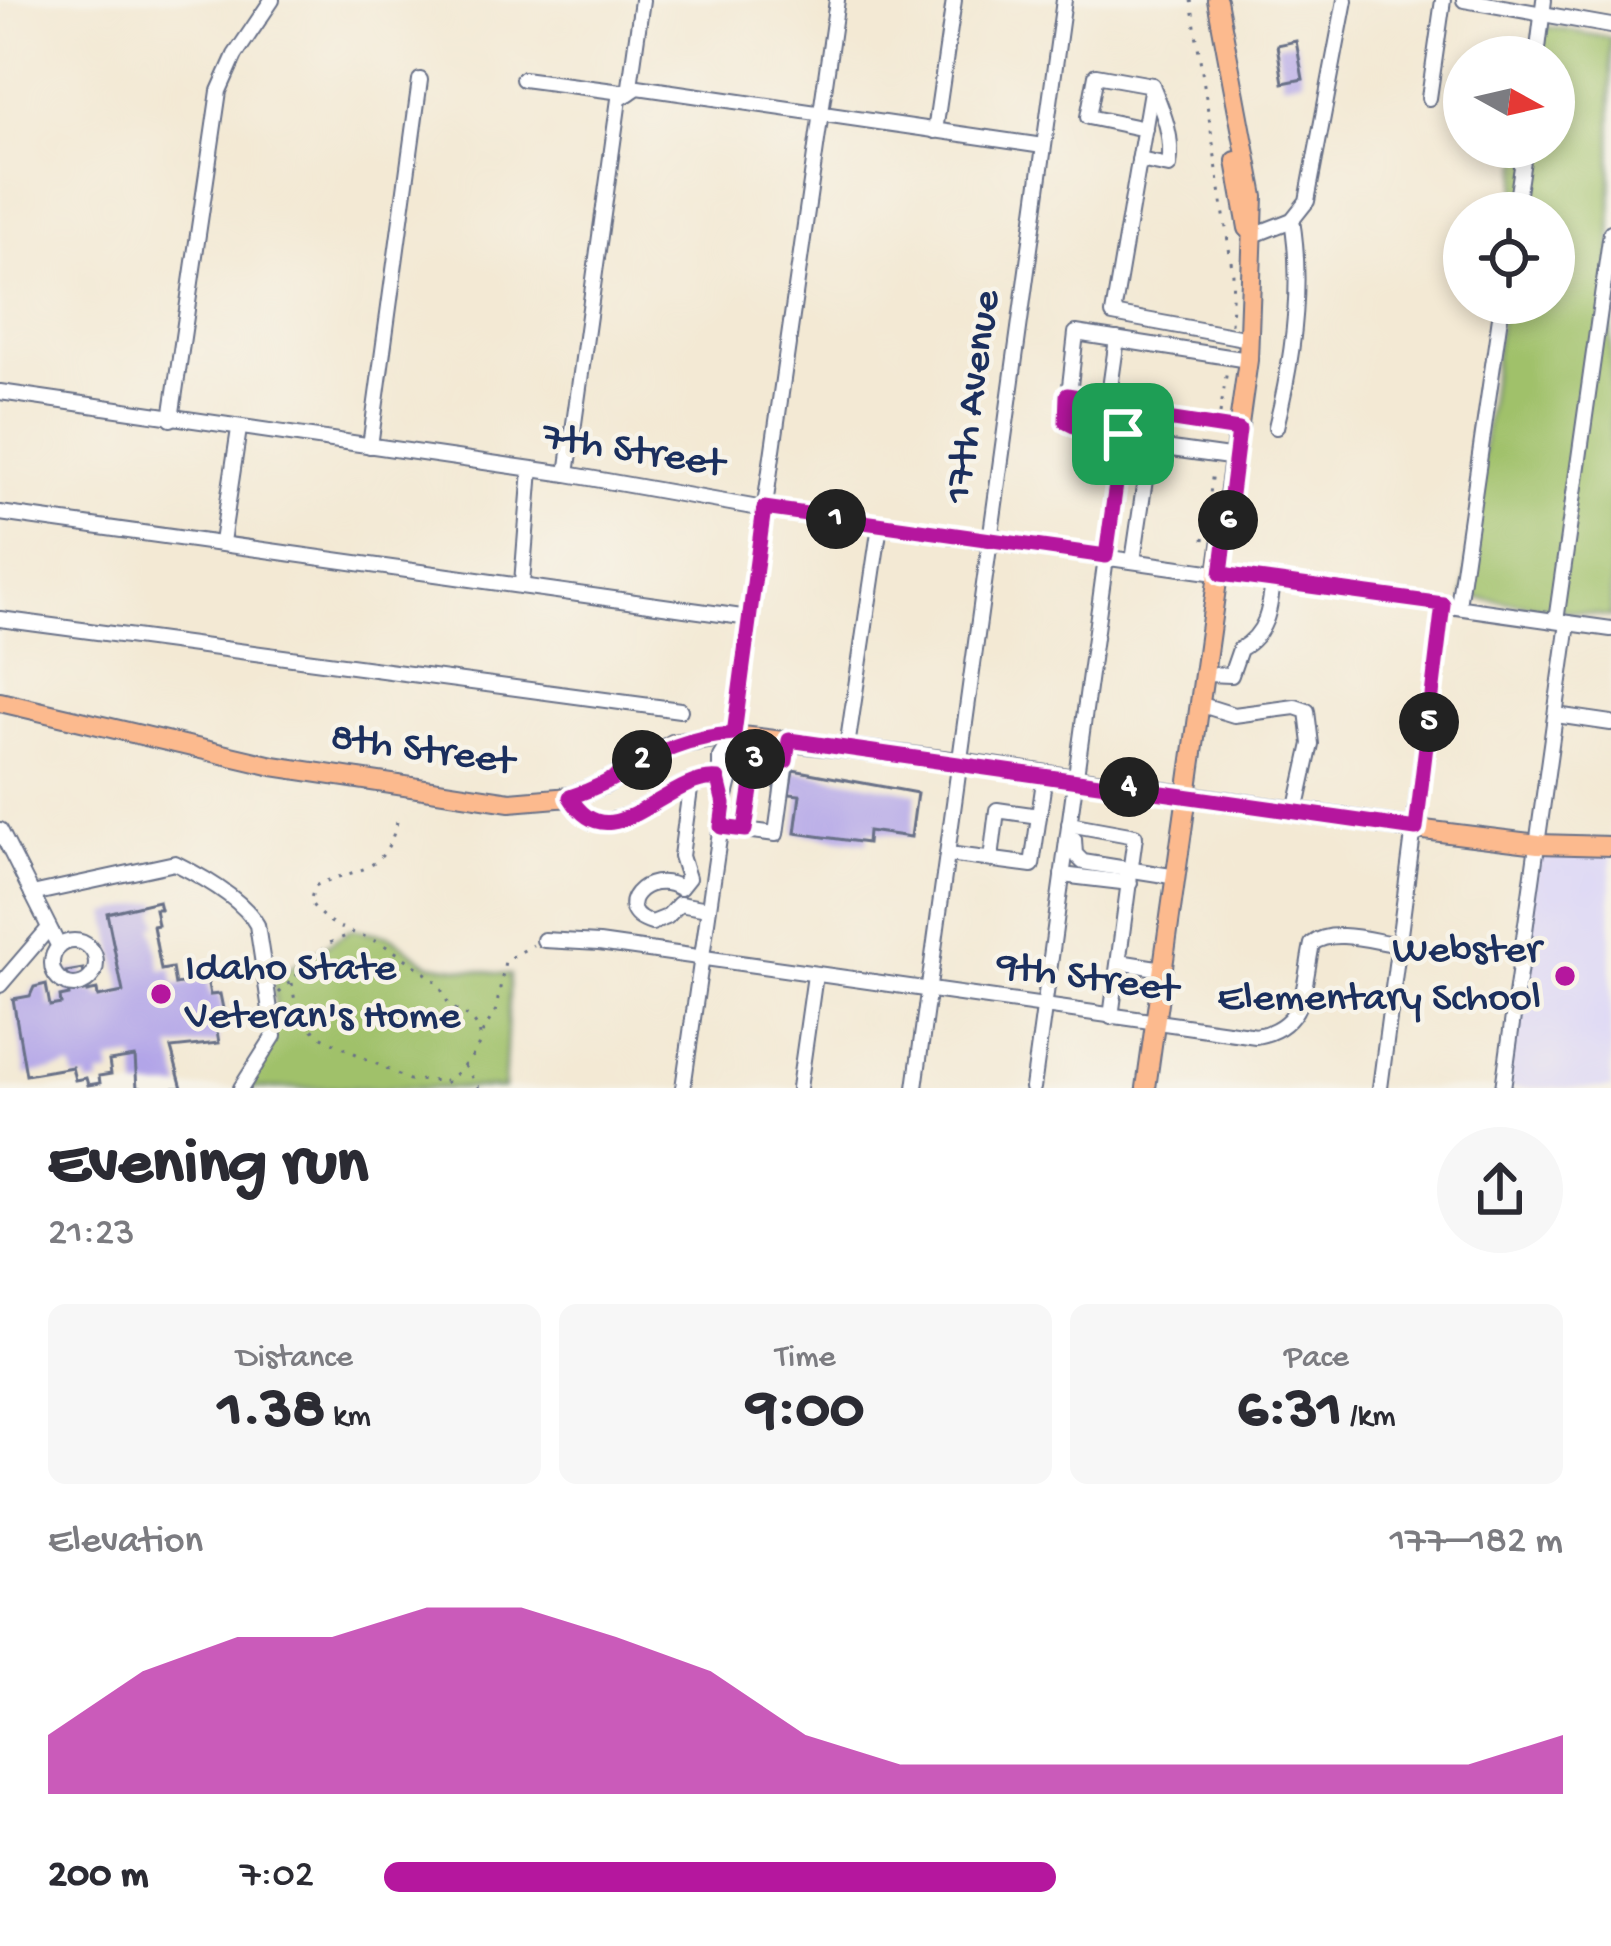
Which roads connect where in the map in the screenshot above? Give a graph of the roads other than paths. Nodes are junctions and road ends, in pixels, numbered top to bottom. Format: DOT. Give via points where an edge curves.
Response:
graph roads {
  1 [pos="272,0"];
  2 [pos="642,0"];
  3 [pos="837,0"];
  4 [pos="954,0"];
  5 [pos="1064,0"];
  6 [pos="1217,0"];
  7 [pos="1345,0"];
  8 [pos="1443,0"];
  9 [pos="1464,0"];
  10 [pos="1544,7"];
  11 [pos="1611,26"];
  12 [pos="523,79"];
  13 [pos="420,80"];
  14 [pos="1152,85"];
  15 [pos="629,93"];
  16 [pos="1429,98"];
  17 [pos="820,115"];
  18 [pos="1145,129"];
  19 [pos="935,131"];
  20 [pos="1043,146"];
  21 [pos="1139,160"];
  22 [pos="1292,220"];
  23 [pos="1611,232"];
  24 [pos="1251,236"];
  25 [pos="1498,324"];
  26 [pos="1118,339"];
  27 [pos="1249,350"];
  28 [pos="1594,352"];
  29 [pos="1611,355"];
  30 [pos="0,392"];
  31 [pos="1067,395"];
  32 [pos="1108,402"];
  33 [pos="171,419"];
  34 [pos="1276,427"];
  35 [pos="239,429"];
  36 [pos="1239,430"];
  37 [pos="370,446"];
  38 [pos="1236,458"];
  39 [pos="531,470"];
  40 [pos="567,475"];
  41 [pos="764,508"];
  42 [pos="0,513"];
  43 [pos="880,525"];
  44 [pos="988,541"];
  45 [pos="222,542"];
  46 [pos="1106,556"];
  47 [pos="1133,560"];
  48 [pos="1221,574"];
  49 [pos="1273,581"];
  50 [pos="522,583"];
  51 [pos="1451,605"];
  52 [pos="749,618"];
  53 [pos="0,619"];
  54 [pos="1562,622"];
  55 [pos="1611,628"];
  56 [pos="1206,674"];
  57 [pos="0,702"];
  58 [pos="1202,705"];
  59 [pos="680,710"];
  60 [pos="1556,715"];
  61 [pos="1611,723"];
  62 [pos="734,734"];
  63 [pos="789,740"];
  64 [pos="847,748"];
  65 [pos="786,761"];
  66 [pos="959,762"];
  67 [pos="1045,774"];
  68 [pos="718,779"];
  69 [pos="1075,779"];
  70 [pos="691,782"];
  71 [pos="1188,796"];
  72 [pos="570,797"];
  73 [pos="724,804"];
  74 [pos="1296,812"];
  75 [pos="1039,816"];
  76 [pos="1072,825"];
  77 [pos="721,827"];
  78 [pos="1416,829"];
  79 [pos="0,830"];
  80 [pos="745,830"];
  81 [pos="1538,844"];
  82 [pos="1611,846"];
  83 [pos="947,854"];
  84 [pos="991,860"];
  85 [pos="1063,875"];
  86 [pos="1131,877"];
  87 [pos="1177,877"];
  88 [pos="680,888"];
  89 [pos="32,893"];
  90 [pos="679,904"];
  91 [pos="708,909"];
  92 [pos="49,928"];
  93 [pos="544,940"];
  94 [pos="1400,945"];
  95 [pos="59,946"];
  96 [pos="701,958"];
  97 [pos="1119,962"];
  98 [pos="1163,969"];
  99 [pos="814,975"];
  100 [pos="0,985"];
  101 [pos="927,991"];
  102 [pos="1045,1008"];
  103 [pos="1112,1017"];
  104 [pos="1156,1023"];
  105 [pos="241,1088"];
  106 [pos="683,1088"];
  107 [pos="800,1088"];
  108 [pos="915,1088"];
  109 [pos="1033,1088"];
  110 [pos="1146,1088"];
  111 [pos="1380,1088"];
  112 [pos="1503,1088"];
  1 -- 33 [label="street" via="219,91"];
  2 -- 15 [label="street"];
  3 -- 17 [label="street"];
  4 -- 19 [label="street"];
  5 -- 20 [label="street, 17th Avenue"];
  6 -- 24 [label="main road"];
  7 -- 22 [label="street" via="1312,189"];
  8 -- 16 [label="street"];
  9 -- 10 [label="street"];
  10 -- 11 [label="street"];
  12 -- 15 [label="street"];
  13 -- 37 [label="street"];
  14 -- 18 [label="street"];
  14 -- 18 [label="street" via="1096,75 1088,117"];
  14 -- 21 [label="street" via="1171,156 1169,166"];
  15 -- 17 [label="street" via="638,87"];
  15 -- 40 [label="street" via="619,99"];
  17 -- 19 [label="street"];
  17 -- 41 [label="street"];
  18 -- 21 [label="street"];
  19 -- 20 [label="street"];
  20 -- 44 [label="street, 17th Avenue"];
  21 -- 27 [label="street" via="1114,314"];
  22 -- 24 [label="street"];
  22 -- 34 [label="street" via="1292,334"];
  23 -- 28 [label="street"];
  24 -- 27 [label="main road"];
  25 -- 51 [label="street"];
  26 -- 27 [label="street"];
  26 -- 31 [label="street" via="1076,333"];
  26 -- 32 [label="street"];
  27 -- 36 [label="main road"];
  28 -- 29 [label="street"];
  28 -- 54 [label="street"];
  30 -- 33 [label="street, 7th Street"];
  31 -- 32 [label="street"];
  31 -- 46 [label="street" via="1066,422 1123,434"];
  32 -- 36 [label="street"];
  33 -- 35 [label="street, 7th Street"];
  35 -- 37 [label="street, 7th Street"];
  35 -- 45 [label="street"];
  36 -- 38 [label="main road"];
  37 -- 39 [label="street, 7th Street"];
  38 -- 47 [label="street" via="1150,446"];
  38 -- 48 [label="main road"];
  39 -- 40 [label="street, 7th Street"];
  39 -- 50 [label="street"];
  40 -- 41 [label="street, 7th Street"];
  41 -- 43 [label="street, 7th Street"];
  41 -- 52 [label="street"];
  42 -- 45 [label="street"];
  43 -- 44 [label="street, 7th Street"];
  43 -- 64 [label="street"];
  44 -- 46 [label="street, 7th Street"];
  44 -- 66 [label="street, 17th Avenue"];
  45 -- 50 [label="street"];
  46 -- 47 [label="street, 7th Street"];
  46 -- 69 [label="street"];
  47 -- 48 [label="street, 7th Street"];
  48 -- 49 [label="street, 7th Street"];
  48 -- 56 [label="main road"];
  49 -- 51 [label="street, 7th Street"];
  49 -- 56 [label="street" via="1265,627 1240,649 1236,671"];
  50 -- 52 [label="street"];
  51 -- 54 [label="street, 7th Street"];
  51 -- 78 [label="street"];
  52 -- 62 [label="street"];
  53 -- 59 [label="street"];
  54 -- 55 [label="street, 7th Street"];
  54 -- 60 [label="street"];
  56 -- 58 [label="main road"];
  57 -- 72 [label="main road, 8th Street" via="343,779 510,802"];
  58 -- 71 [label="main road"];
  58 -- 74 [label="street" via="1234,715 1306,711 1311,744"];
  60 -- 61 [label="street"];
  60 -- 81 [label="street"];
  62 -- 63 [label="main road, 8th Street"];
  62 -- 68 [label="street"];
  62 -- 72 [label="main road, 8th Street" via="673,744"];
  62 -- 73 [label="street"];
  63 -- 64 [label="main road, 8th Street"];
  63 -- 65 [label="street"];
  64 -- 66 [label="main road, 8th Street"];
  65 -- 80 [label="street" via="756,757"];
  65 -- 80 [label="street" via="776,834"];
  66 -- 67 [label="main road, 8th Street"];
  66 -- 83 [label="street, 17th Avenue"];
  67 -- 69 [label="main road, 8th Street"];
  67 -- 75 [label="street"];
  68 -- 70 [label="street"];
  68 -- 73 [label="street"];
  69 -- 71 [label="main road, 8th Street"];
  69 -- 76 [label="street"];
  70 -- 72 [label="street" via="616,821 591,821"];
  70 -- 88 [label="street" via="681,856 688,878"];
  71 -- 74 [label="main road, 8th Street"];
  71 -- 87 [label="main road"];
  73 -- 77 [label="street"];
  74 -- 78 [label="main road, 8th Street"];
  75 -- 84 [label="street" via="1032,865"];
  75 -- 84 [label="street" via="997,810"];
  76 -- 85 [label="street"];
  76 -- 86 [label="street" via="1079,859"];
  76 -- 86 [label="street" via="1131,832"];
  77 -- 80 [label="street"];
  77 -- 91 [label="street"];
  78 -- 81 [label="main road, 8th Street"];
  78 -- 94 [label="street"];
  79 -- 89 [label="street"];
  81 -- 82 [label="main road, 8th Street"];
  81 -- 112 [label="street"];
  83 -- 84 [label="street"];
  83 -- 101 [label="street, 17th Avenue"];
  85 -- 86 [label="street"];
  85 -- 102 [label="street"];
  86 -- 87 [label="street"];
  86 -- 97 [label="street"];
  87 -- 98 [label="main road"];
  88 -- 90 [label="street"];
  88 -- 90 [label="street" via="650,884 632,908 657,922"];
  89 -- 92 [label="street"];
  89 -- 105 [label="street" via="175,863 251,915 274,1036"];
  90 -- 91 [label="street"];
  91 -- 96 [label="street"];
  92 -- 95 [label="street"];
  92 -- 100 [label="street"];
  93 -- 96 [label="street, 9th Street"];
  94 -- 104 [label="street, 9th Street" via="1318,938 1298,1012 1270,1034"];
  94 -- 111 [label="street"];
  96 -- 99 [label="street, 9th Street"];
  96 -- 106 [label="street"];
  97 -- 98 [label="street"];
  97 -- 103 [label="street"];
  98 -- 104 [label="main road"];
  99 -- 101 [label="street, 9th Street"];
  99 -- 107 [label="street"];
  101 -- 102 [label="street, 9th Street"];
  101 -- 108 [label="street, 17th Avenue"];
  102 -- 103 [label="street, 9th Street"];
  102 -- 109 [label="street"];
  103 -- 104 [label="street, 9th Street"];
  104 -- 110 [label="main road"];
}
